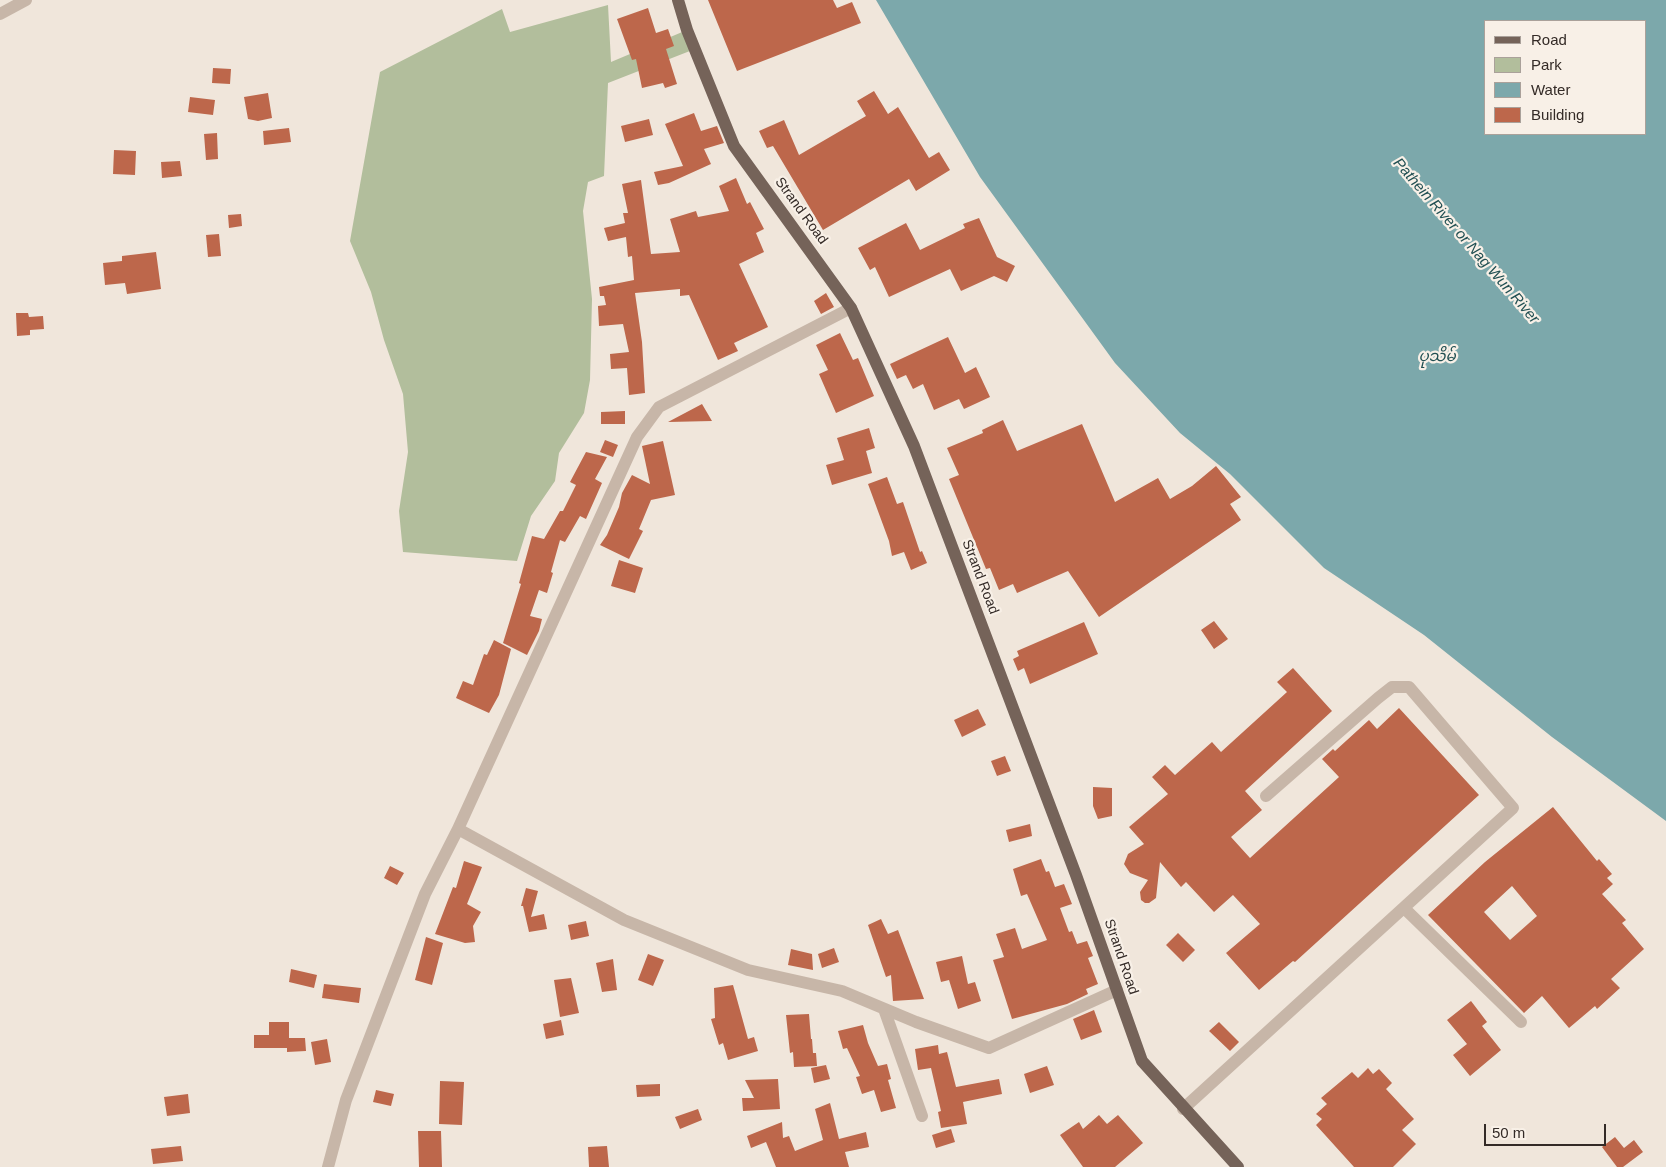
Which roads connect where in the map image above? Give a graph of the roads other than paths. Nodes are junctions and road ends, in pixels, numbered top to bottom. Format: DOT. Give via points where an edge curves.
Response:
graph roads {
  1 [pos="26,0"];
  2 [pos="678,0"];
  3 [pos="0,14"];
  4 [pos="851,308"];
  5 [pos="1266,796"];
  6 [pos="458,830"];
  7 [pos="1404,908"];
  8 [pos="1117,990"];
  9 [pos="884,1009"];
  10 [pos="1521,1022"];
  11 [pos="1183,1109"];
  12 [pos="922,1116"];
  13 [pos="328,1167"];
  14 [pos="1238,1167"];
  1 -- 3 [label="street"];
  2 -- 4 [label="main road, Strand Road" via="734,146"];
  4 -- 6 [label="street" via="659,407 637,437"];
  4 -- 8 [label="main road, Strand Road" via="914,446"];
  5 -- 7 [label="street" via="1378,698 1392,688 1409,687 1513,808"];
  6 -- 9 [label="street" via="624,920 748,970 842,991"];
  6 -- 13 [label="street" via="425,894 346,1100"];
  7 -- 10 [label="street"];
  7 -- 11 [label="street"];
  8 -- 9 [label="street" via="990,1048"];
  8 -- 11 [label="main road, Strand Road" via="1142,1061"];
  9 -- 12 [label="street"];
  11 -- 14 [label="main road, Strand Road"];
}
